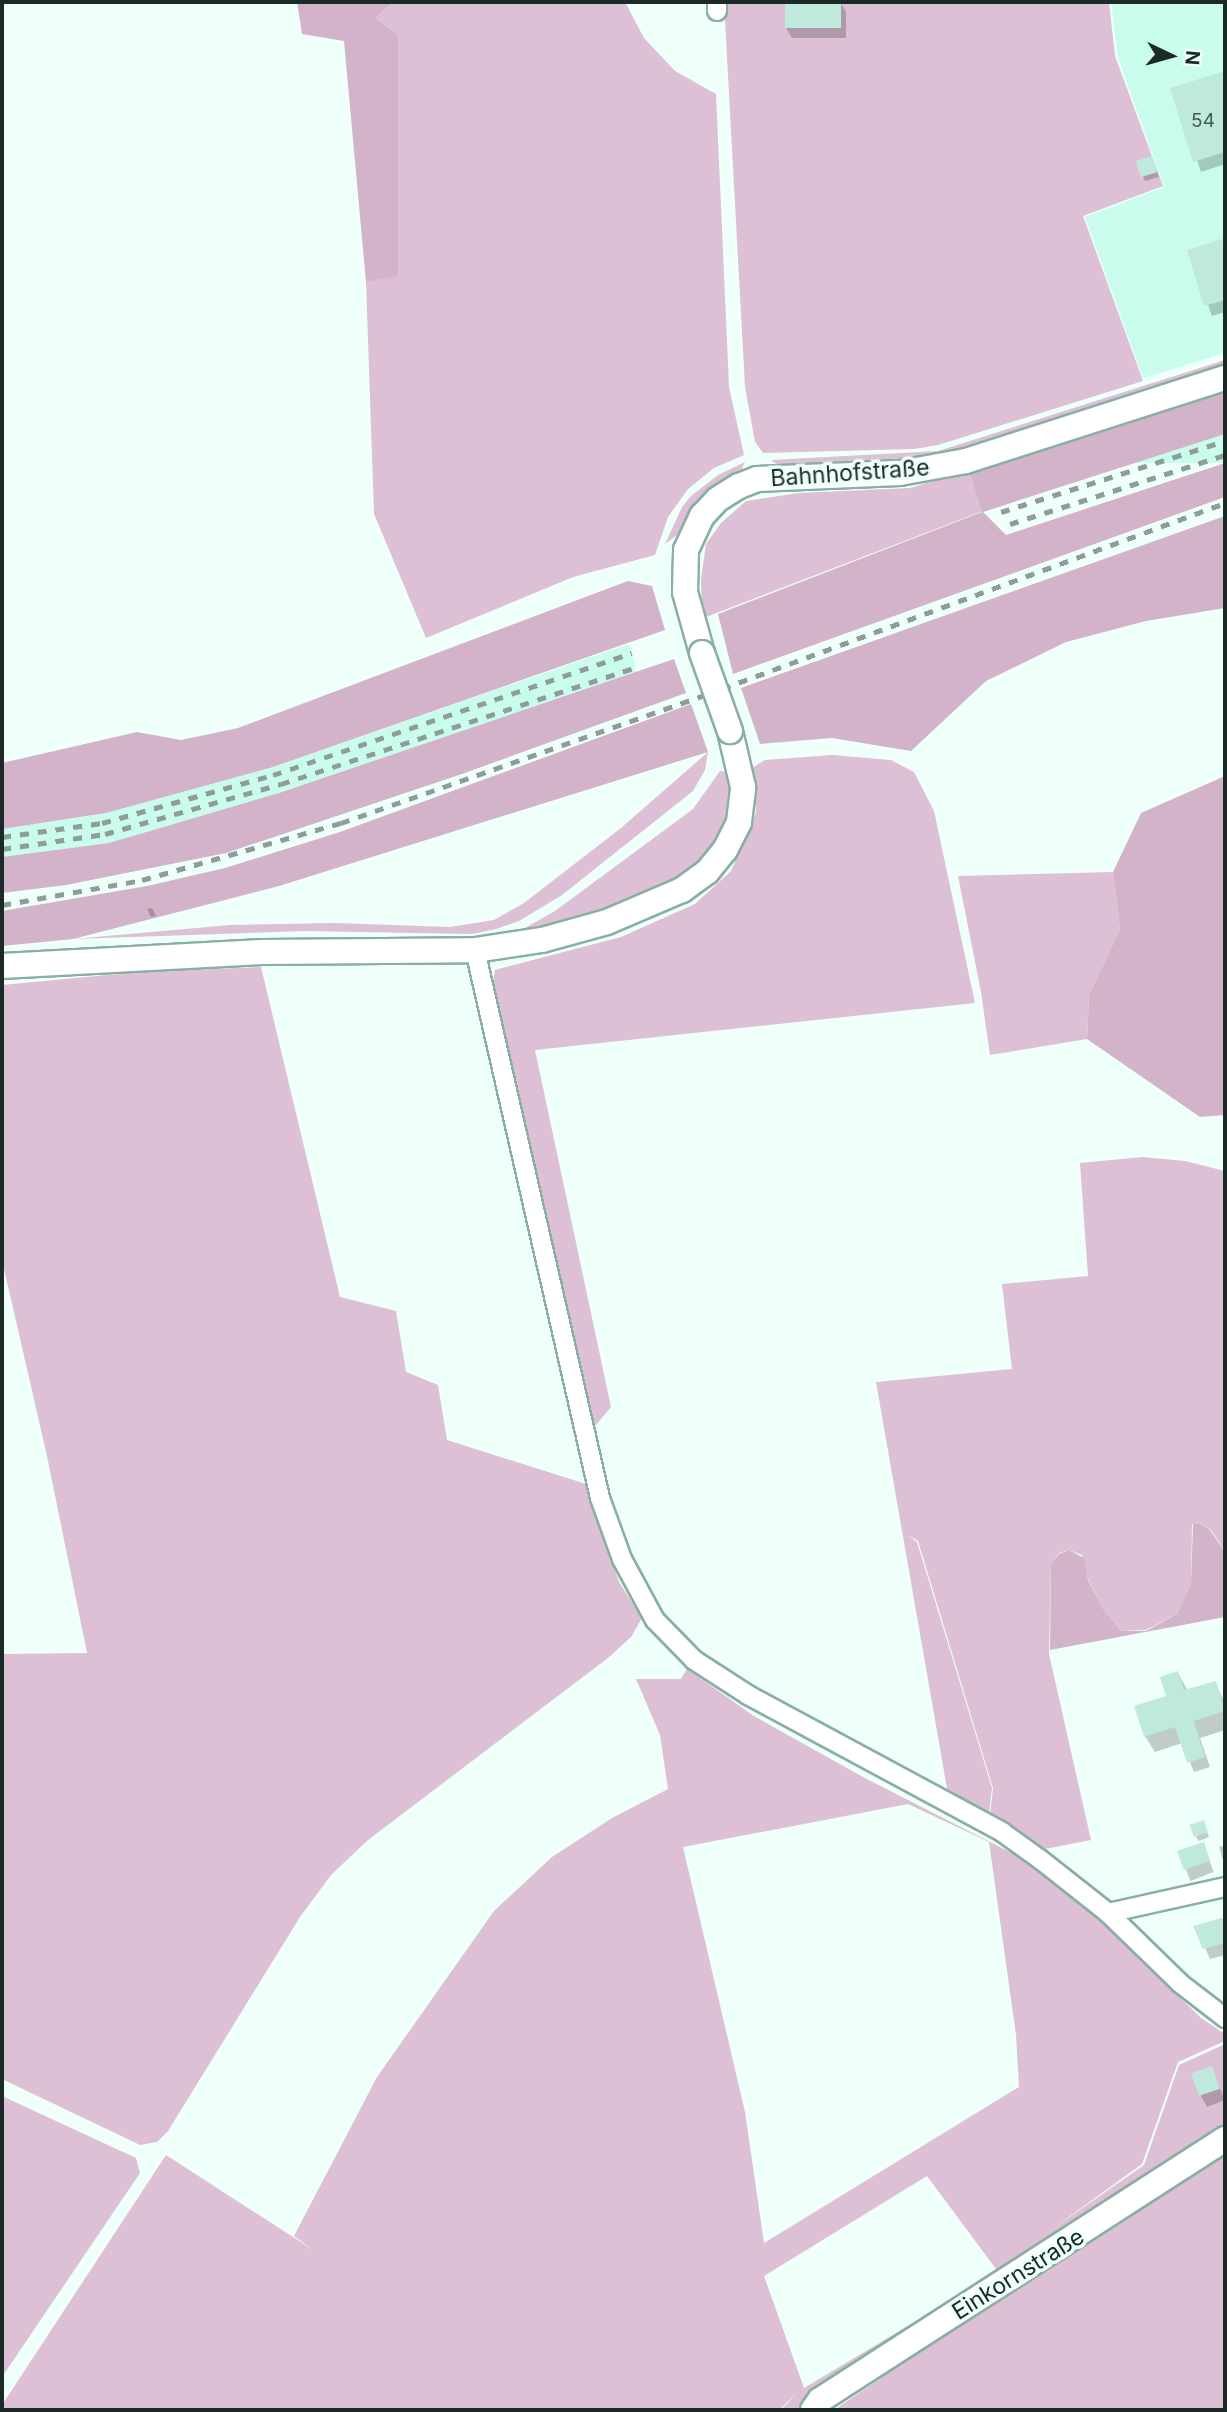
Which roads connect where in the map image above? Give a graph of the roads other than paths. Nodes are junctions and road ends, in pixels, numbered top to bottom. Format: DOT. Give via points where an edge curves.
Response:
graph roads {
  1 [pos="1225,379"];
  2 [pos="475,950"];
  3 [pos="2,966"];
  4 [pos="1225,1887"];
  5 [pos="1108,1913"];
  6 [pos="1225,2018"];
  7 [pos="1225,2139"];
  8 [pos="813,2410"];
  1 -- 2 [label="main road, Bahnhofstraße, bridge" via="966,461 900,473 757,479 718,499 702,516 686,550 685,592 741,770 742,804 733,837 707,872 668,899 542,940"];
  2 -- 3 [label="main road, Bahnhofstraße" via="236,953"];
  2 -- 5 [label="street" via="600,1498 622,1559 656,1620 694,1660 748,1695 1002,1832"];
  4 -- 5 [label="street"];
  5 -- 6 [label="street" via="1181,1984"];
  7 -- 8 [label="main road, Einkornstraße" via="820,2400"];
}
